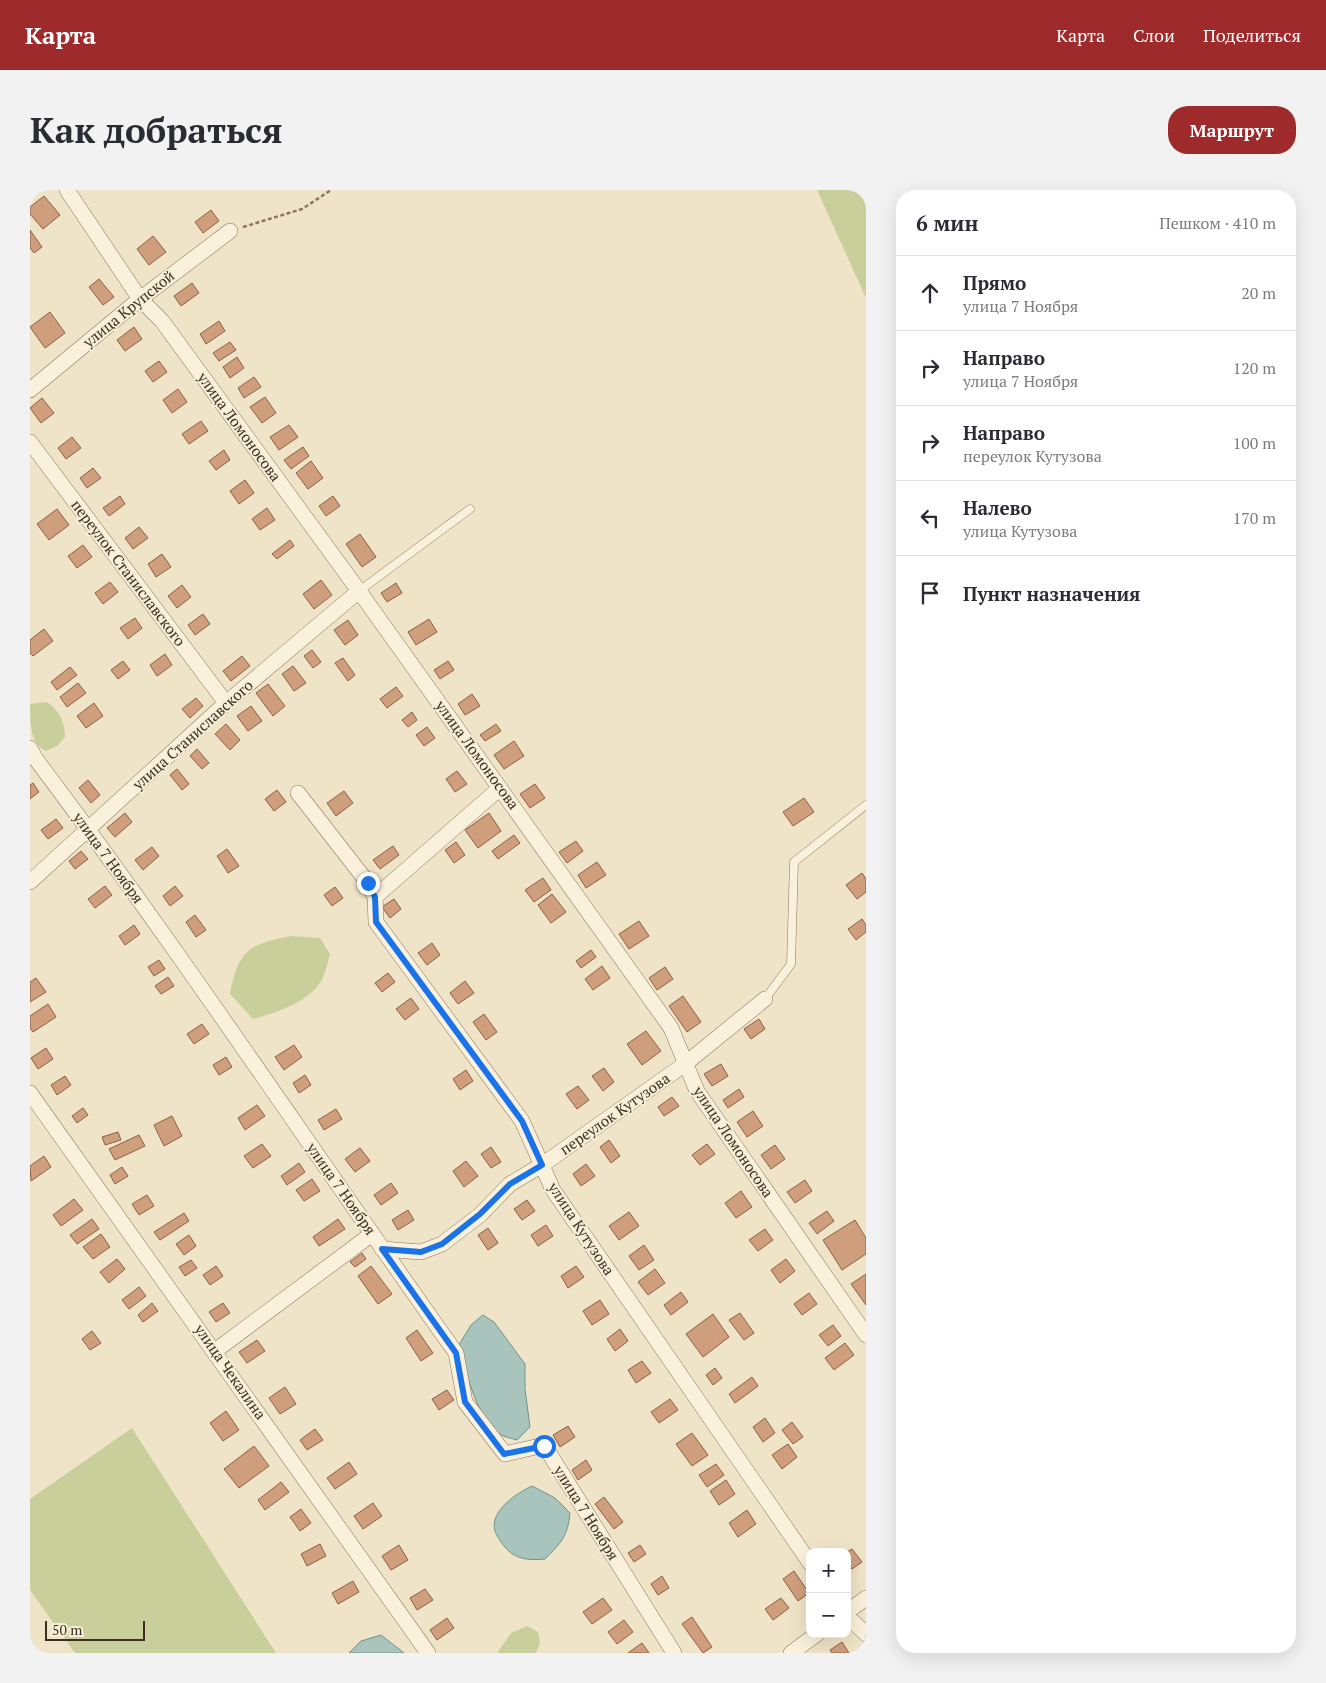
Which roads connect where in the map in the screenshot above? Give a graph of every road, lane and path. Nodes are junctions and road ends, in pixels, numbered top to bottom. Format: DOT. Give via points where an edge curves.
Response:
graph roads {
  1 [pos="66,190"];
  2 [pos="331,190"];
  3 [pos="230,231"];
  4 [pos="140,299"];
  5 [pos="30,390"];
  6 [pos="30,442"];
  7 [pos="470,510"];
  8 [pos="359,591"];
  9 [pos="226,704"];
  10 [pos="30,748"];
  11 [pos="500,788"];
  12 [pos="298,793"];
  13 [pos="866,806"];
  14 [pos="89,830"];
  15 [pos="30,882"];
  16 [pos="375,897"];
  17 [pos="765,998"];
  18 [pos="685,1064"];
  19 [pos="30,1093"];
  20 [pos="542,1165"];
  21 [pos="372,1234"];
  22 [pos="382,1249"];
  23 [pos="866,1334"];
  24 [pos="215,1351"];
  25 [pos="806,1557"];
  26 [pos="866,1598"];
  27 [pos="851,1609"];
  28 [pos="851,1620"];
  29 [pos="866,1634"];
  30 [pos="812,1638"];
  31 [pos="428,1653"];
  32 [pos="674,1653"];
  33 [pos="791,1653"];
  1 -- 4 [label="street, улица Ломоносова"];
  2 -- 3 [label="path" via="302,209"];
  3 -- 4 [label="street, улица Крупской"];
  4 -- 5 [label="street, улица Крупской"];
  4 -- 8 [label="street, улица Ломоносова" via="162,321"];
  6 -- 9 [label="street, переулок Станиславского"];
  7 -- 8 [label="lane"];
  8 -- 9 [label="street, улица Станиславского"];
  8 -- 11 [label="street, улица Ломоносова"];
  9 -- 14 [label="street, улица Станиславского"];
  10 -- 14 [label="street, улица 7 Ноября"];
  11 -- 16 [label="street"];
  11 -- 18 [label="street, улица Ломоносова" via="671,1028"];
  12 -- 16 [label="street, улица Кутузова" via="368,883"];
  13 -- 17 [label="lane" via="794,862 791,964"];
  14 -- 15 [label="street, улица Станиславского"];
  14 -- 21 [label="street, улица 7 Ноября"];
  16 -- 20 [label="street, улица Кутузова" via="376,922 522,1121"];
  17 -- 18 [label="street, переулок Кутузова"];
  18 -- 20 [label="street, переулок Кутузова"];
  18 -- 23 [label="street, улица Ломоносова" via="697,1091"];
  19 -- 24 [label="street, улица Чекалина"];
  20 -- 22 [label="street, переулок Кутузова" via="510,1184 480,1214 442,1244 421,1252"];
  20 -- 25 [label="street, улица Кутузова" via="553,1190"];
  21 -- 22 [label="street, улица 7 Ноября"];
  21 -- 24 [label="street"];
  22 -- 32 [label="street, улица 7 Ноября" via="456,1353 465,1402 504,1454 544,1446"];
  24 -- 31 [label="street, улица Чекалина"];
  26 -- 27 [label="street"];
  28 -- 29 [label="street"];
  30 -- 33 [label="street"];
}
